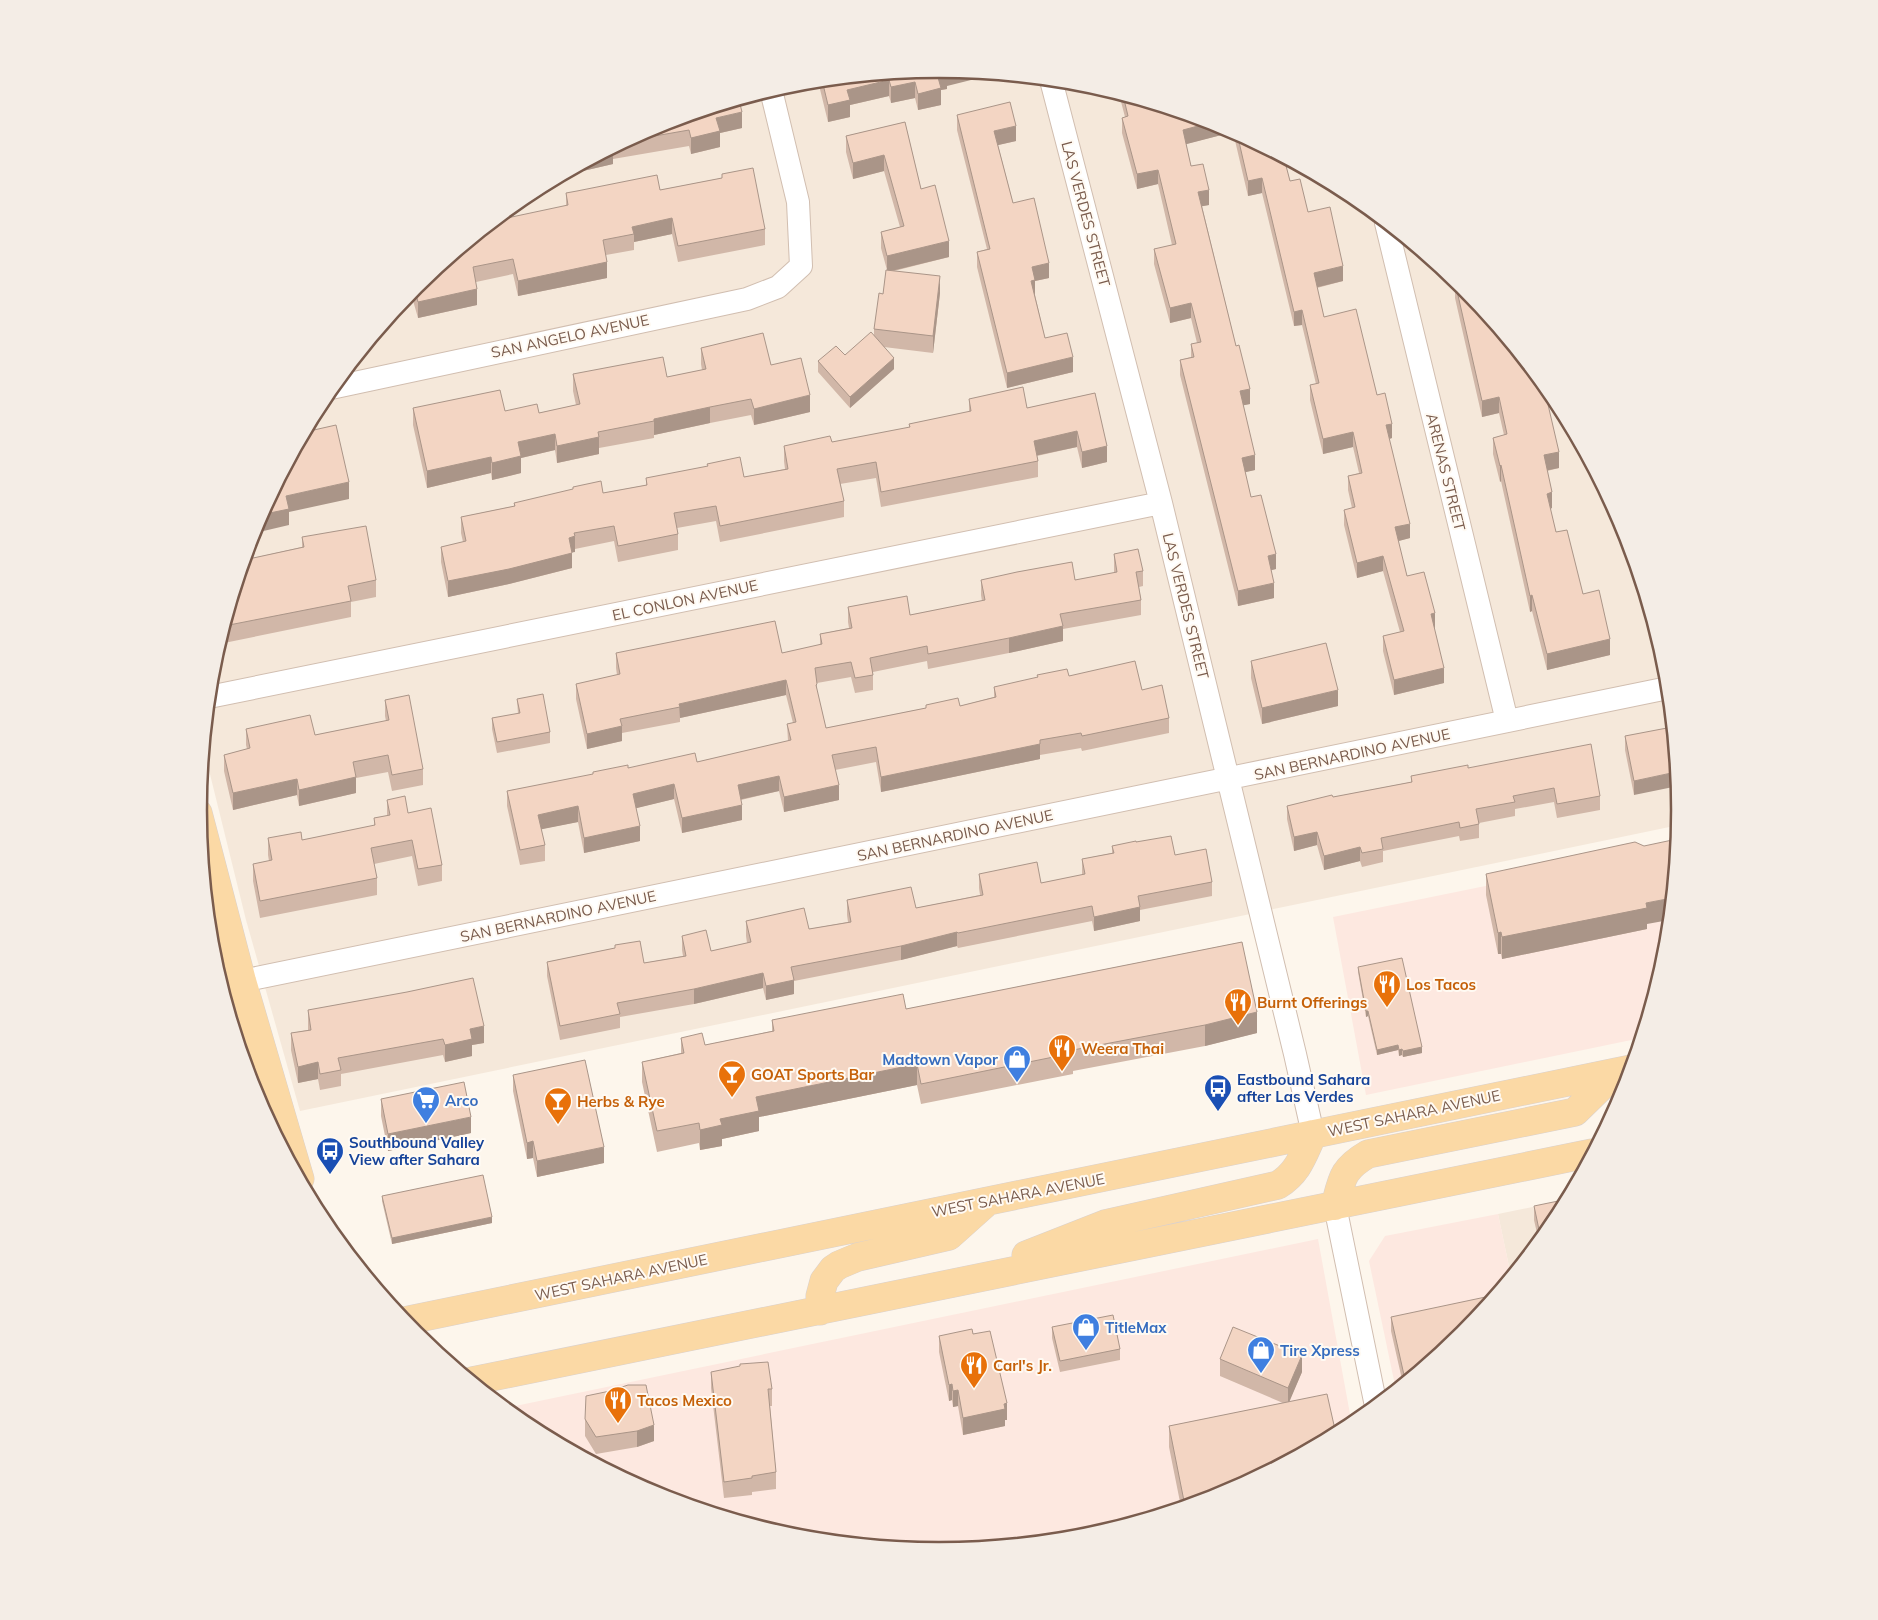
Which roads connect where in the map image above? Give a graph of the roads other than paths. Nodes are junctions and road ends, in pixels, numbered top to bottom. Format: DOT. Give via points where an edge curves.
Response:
graph roads {
  1 [pos="1053,87"];
  2 [pos="773,97"];
  3 [pos="1388,231"];
  4 [pos="343,386"];
  5 [pos="1161,503"];
  6 [pos="1661,689"];
  7 [pos="216,696"];
  8 [pos="1507,721"];
  9 [pos="1229,780"];
  10 [pos="209,866"];
  11 [pos="242,981"];
  12 [pos="1624,1071"];
  13 [pos="1623,1072"];
  14 [pos="1313,1134"];
  15 [pos="292,1153"];
  16 [pos="1584,1156"];
  17 [pos="988,1201"];
  18 [pos="1335,1206"];
  19 [pos="956,1283"];
  20 [pos="820,1310"];
  21 [pos="413,1319"];
  22 [pos="479,1380"];
  23 [pos="1374,1399"];
  1 -- 5 [label="street, LAS VERDES STREET"];
  2 -- 4 [label="street, SAN ANGELO AVENUE" via="798,202 801,266 778,287 747,299"];
  3 -- 8 [label="street, ARENAS STREET"];
  5 -- 7 [label="street, EL CONLON AVENUE"];
  5 -- 9 [label="street, LAS VERDES STREET"];
  6 -- 8 [label="street, SAN BERNARDINO AVENUE"];
  8 -- 9 [label="street, SAN BERNARDINO AVENUE"];
  9 -- 11 [label="street, SAN BERNARDINO AVENUE"];
  9 -- 14 [label="street, LAS VERDES STREET"];
  10 -- 11 [label="main road"];
  11 -- 15 [label="main road"];
  12 -- 14 [label="main road, WEST SAHARA AVENUE"];
  13 -- 18 [label="main road" via="1575,1112 1368,1154 1354,1162 1343,1176"];
  14 -- 17 [label="main road, WEST SAHARA AVENUE"];
  14 -- 19 [label="main road" via="1297,1168 1290,1178 1278,1185 1105,1224"];
  16 -- 18 [label="main road"];
  17 -- 20 [label="main road" via="950,1236 846,1261 833,1269 824,1281"];
  17 -- 21 [label="main road, WEST SAHARA AVENUE"];
  18 -- 19 [label="main road"];
  18 -- 23 [label="street"];
  19 -- 20 [label="main road"];
  20 -- 22 [label="main road"];
}
